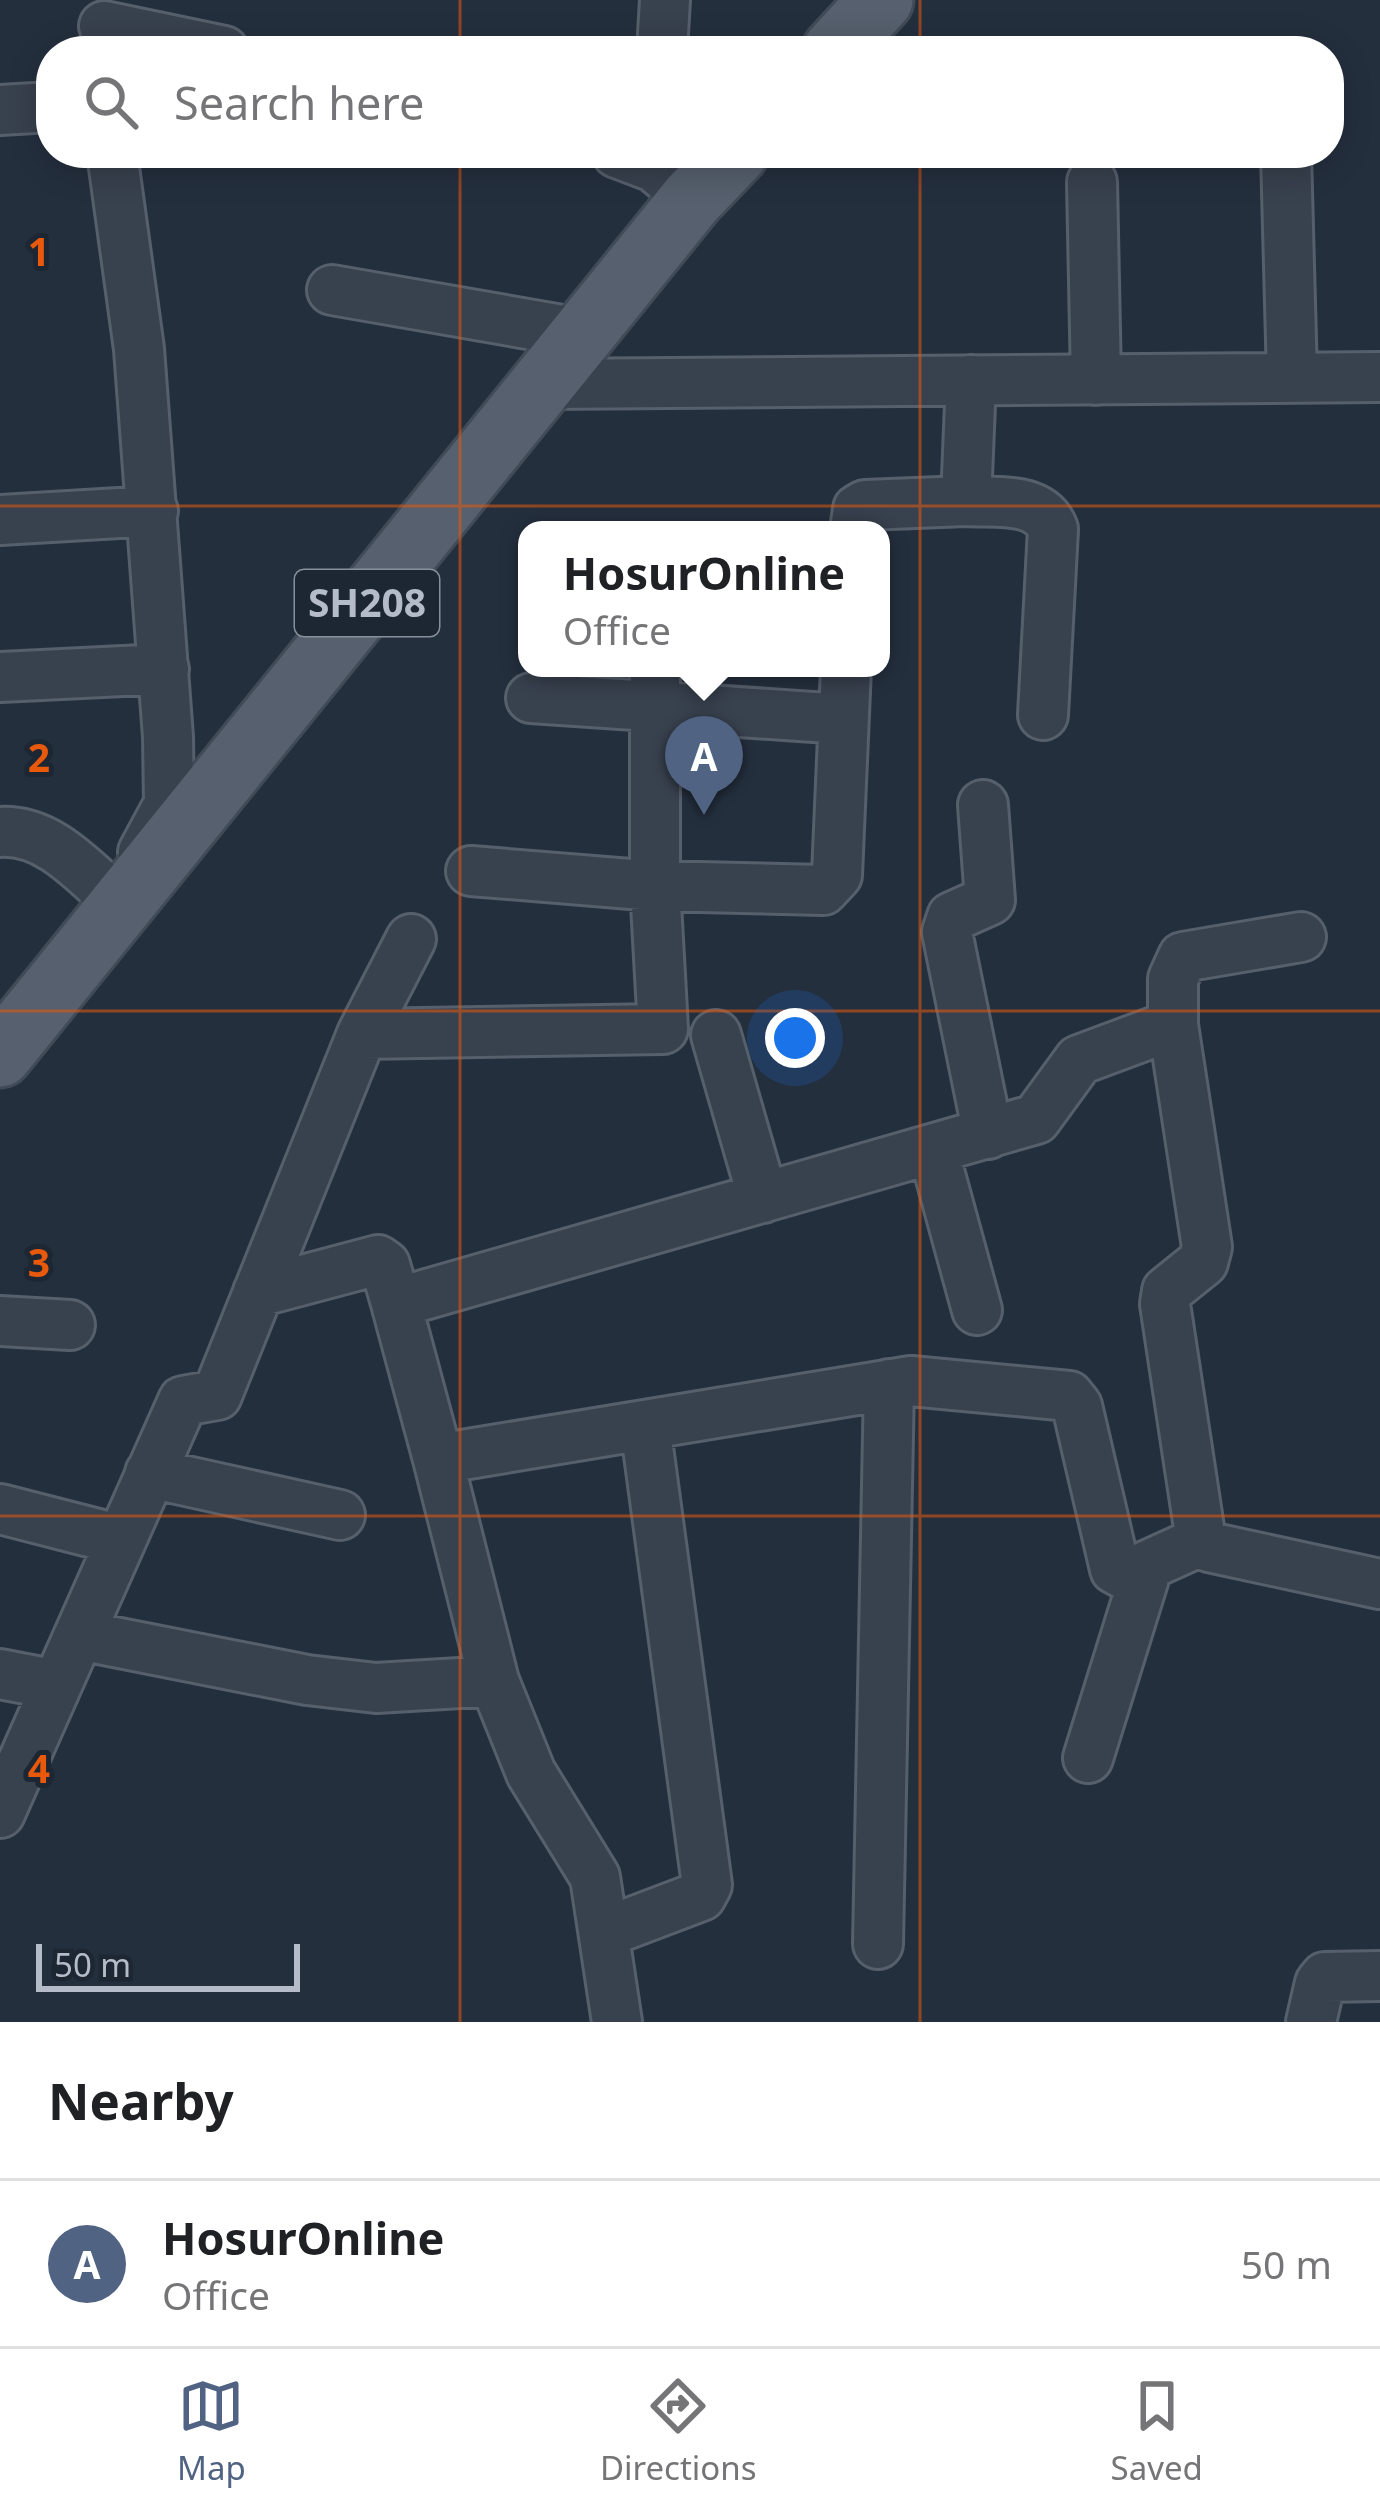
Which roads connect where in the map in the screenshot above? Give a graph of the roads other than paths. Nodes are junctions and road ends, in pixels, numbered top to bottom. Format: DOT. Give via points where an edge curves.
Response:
graph roads {
  1 [pos="665,0"];
  2 [pos="103,26"];
  3 [pos="151,36"];
  4 [pos="663,36"];
  5 [pos="36,108"];
  6 [pos="0,110"];
  7 [pos="114,168"];
  8 [pos="655,168"];
  9 [pos="1286,168"];
  10 [pos="1092,182"];
  11 [pos="332,290"];
  12 [pos="585,334"];
  13 [pos="1380,377"];
  14 [pos="1292,378"];
  15 [pos="971,380"];
  16 [pos="1096,380"];
  17 [pos="545,384"];
  18 [pos="966,501"];
  19 [pos="153,511"];
  20 [pos="0,520"];
  21 [pos="856,521"];
  22 [pos="164,669"];
  23 [pos="0,677"];
  24 [pos="845,677"];
  25 [pos="655,688"];
  26 [pos="531,698"];
  27 [pos="1043,716"];
  28 [pos="843,719"];
  29 [pos="983,805"];
  30 [pos="0,832"];
  31 [pos="471,871"];
  32 [pos="656,886"];
  33 [pos="132,891"];
  34 [pos="1301,937"];
  35 [pos="411,938"];
  36 [pos="1173,1025"];
  37 [pos="362,1034"];
  38 [pos="716,1035"];
  39 [pos="4,1043"];
  40 [pos="988,1133"];
  41 [pos="933,1149"];
  42 [pos="763,1198"];
  43 [pos="258,1292"];
  44 [pos="396,1303"];
  45 [pos="977,1310"];
  46 [pos="0,1322"];
  47 [pos="70,1325"];
  48 [pos="889,1384"];
  49 [pos="644,1425"];
  50 [pos="438,1459"];
  51 [pos="150,1473"];
  52 [pos="0,1509"];
  53 [pos="340,1515"];
  54 [pos="121,1540"];
  55 [pos="1201,1541"];
  56 [pos="1148,1565"];
  57 [pos="1380,1584"];
  58 [pos="79,1634"];
  59 [pos="0,1674"];
  60 [pos="494,1681"];
  61 [pos="57,1684"];
  62 [pos="1088,1759"];
  63 [pos="0,1813"];
  64 [pos="606,1932"];
  65 [pos="878,1944"];
  66 [pos="1380,1976"];
  67 [pos="617,2022"];
  68 [pos="1311,2022"];
  1 -- 4 [label="street"];
  2 -- 3 [label="street"];
  5 -- 6 [label="street"];
  7 -- 19 [label="street"];
  8 -- 12 [label="main road, SH208"];
  9 -- 14 [label="street"];
  10 -- 16 [label="street"];
  11 -- 12 [label="street"];
  12 -- 17 [label="main road, SH208"];
  13 -- 14 [label="street"];
  14 -- 16 [label="street"];
  15 -- 16 [label="street"];
  15 -- 17 [label="street"];
  15 -- 18 [label="street"];
  17 -- 33 [label="main road, SH208"];
  18 -- 21 [label="street" via="865,505"];
  18 -- 27 [label="street" via="1047,515"];
  19 -- 20 [label="street"];
  19 -- 22 [label="street"];
  22 -- 23 [label="street"];
  22 -- 33 [label="street" via="169,804 138,861"];
  24 -- 28 [label="street"];
  25 -- 26 [label="street"];
  25 -- 28 [label="street"];
  25 -- 32 [label="street"];
  28 -- 32 [label="street" via="833,882 823,890"];
  29 -- 40 [label="street" via="990,900 952,917 946,932"];
  30 -- 33 [label="street" via="51,844"];
  31 -- 32 [label="street"];
  32 -- 37 [label="street" via="663,1029"];
  33 -- 39 [label="main road, SH208"];
  34 -- 36 [label="street" via="1183,957 1173,979"];
  35 -- 37 [label="street"];
  36 -- 40 [label="street" via="1079,1060 1036,1120"];
  36 -- 55 [label="street" via="1207,1247 1203,1262 1167,1291 1165,1304"];
  37 -- 43 [label="street"];
  38 -- 42 [label="street"];
  40 -- 41 [label="street"];
  41 -- 42 [label="street"];
  41 -- 45 [label="street"];
  42 -- 44 [label="street"];
  43 -- 44 [label="street" via="378,1260"];
  43 -- 51 [label="street" via="217,1394 182,1401"];
  44 -- 50 [label="street"];
  46 -- 47 [label="street"];
  48 -- 49 [label="street"];
  48 -- 56 [label="street" via="1069,1396 1115,1568 1126,1575"];
  48 -- 65 [label="street"];
  49 -- 50 [label="street"];
  49 -- 64 [label="street" via="707,1885 701,1896"];
  50 -- 60 [label="street"];
  51 -- 53 [label="street"];
  51 -- 54 [label="street"];
  52 -- 54 [label="street"];
  54 -- 58 [label="street"];
  55 -- 56 [label="street"];
  55 -- 57 [label="street"];
  56 -- 62 [label="street"];
  58 -- 60 [label="street" via="376,1688"];
  58 -- 61 [label="street"];
  59 -- 61 [label="street"];
  60 -- 64 [label="street" via="531,1772 595,1877"];
  61 -- 63 [label="street"];
  64 -- 67 [label="street"];
  66 -- 68 [label="street" via="1325,1977"];
}
